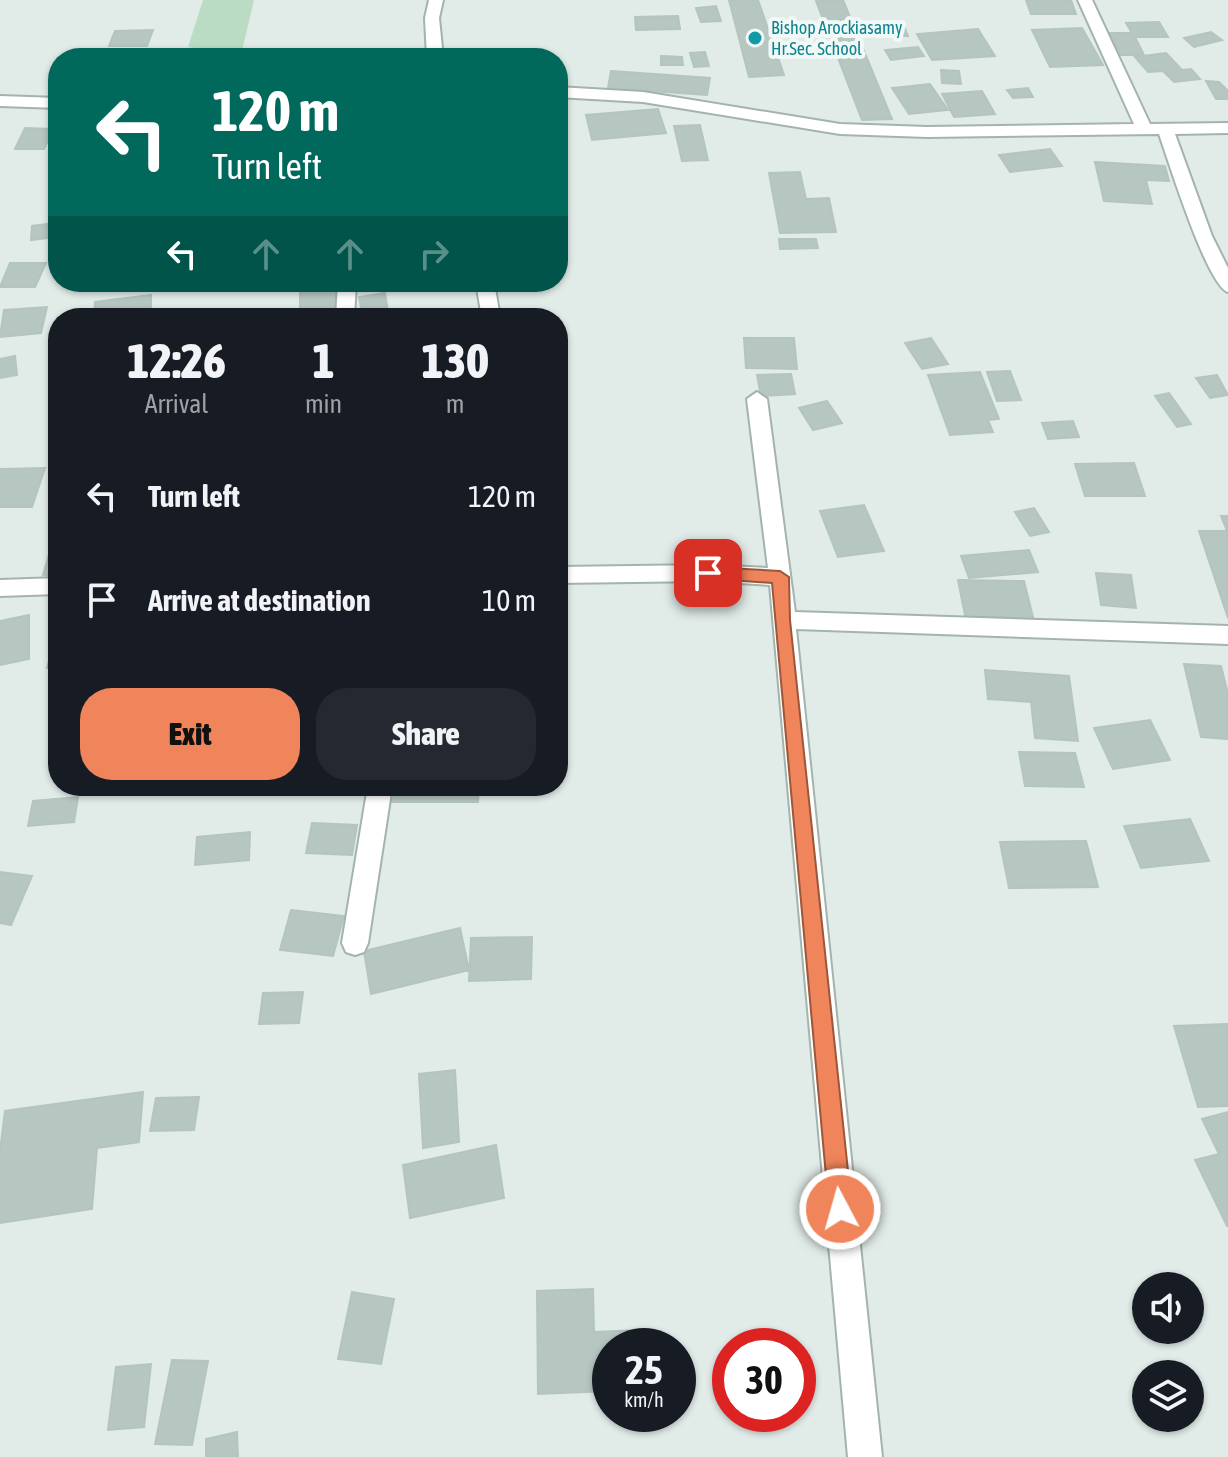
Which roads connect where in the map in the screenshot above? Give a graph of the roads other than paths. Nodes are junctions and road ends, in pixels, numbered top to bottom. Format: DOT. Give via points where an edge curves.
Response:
graph roads {
  1 [pos="436,0"];
  2 [pos="1085,0"];
  3 [pos="434,48"];
  4 [pos="568,93"];
  5 [pos="0,101"];
  6 [pos="48,103"];
  7 [pos="1228,128"];
  8 [pos="1145,130"];
  9 [pos="1166,131"];
  10 [pos="1228,286"];
  11 [pos="757,399"];
  12 [pos="568,575"];
  13 [pos="780,577"];
  14 [pos="48,586"];
  15 [pos="0,588"];
  16 [pos="782,620"];
  17 [pos="1228,635"];
  18 [pos="378,796"];
  19 [pos="355,943"];
  20 [pos="865,1457"];
  1 -- 3 [label="street"];
  2 -- 8 [label="street"];
  4 -- 8 [label="street" via="643,97 840,129"];
  5 -- 6 [label="street"];
  7 -- 9 [label="street"];
  8 -- 9 [label="street"];
  9 -- 10 [label="street" via="1203,236"];
  11 -- 13 [label="street"];
  12 -- 13 [label="street"];
  13 -- 16 [label="street"];
  14 -- 15 [label="street"];
  16 -- 17 [label="street"];
  16 -- 20 [label="street"];
  18 -- 19 [label="street"];
}
